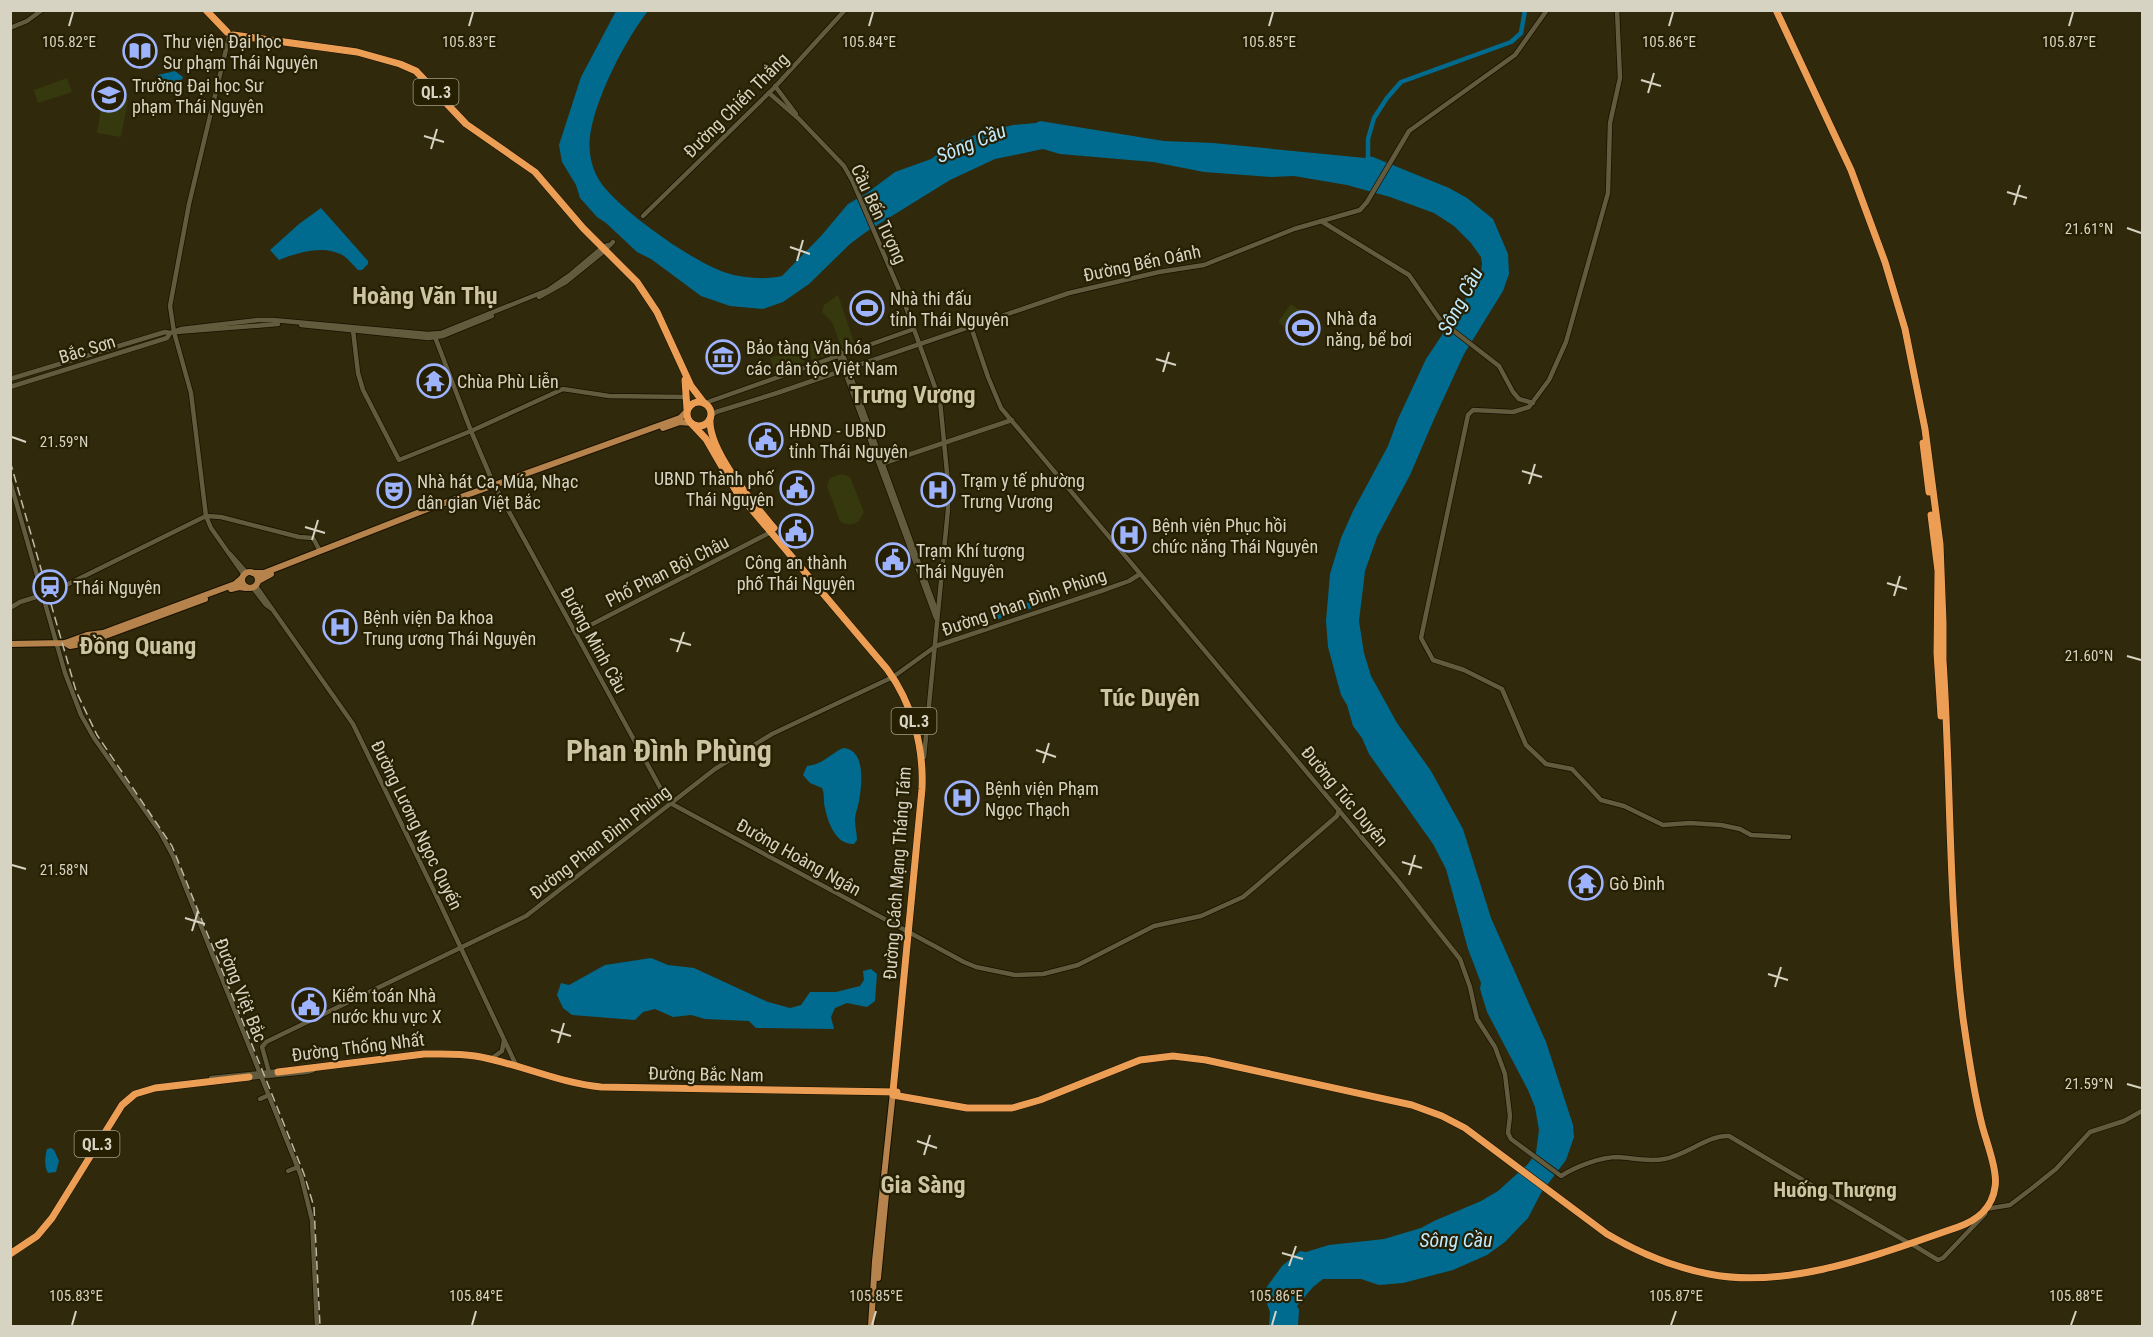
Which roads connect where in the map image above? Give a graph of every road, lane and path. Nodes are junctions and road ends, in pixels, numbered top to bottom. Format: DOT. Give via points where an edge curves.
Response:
graph roads {
  1 [pos="42,10"];
  2 [pos="206,10"];
  3 [pos="845,10"];
  4 [pos="1547,10"];
  5 [pos="1617,10"];
  6 [pos="1771,10"];
  7 [pos="1776,10"];
  8 [pos="10,28"];
  9 [pos="230,35"];
  10 [pos="776,86"];
  11 [pos="769,93"];
  12 [pos="799,119"];
  13 [pos="643,216"];
  14 [pos="1868,217"];
  15 [pos="1321,221"];
  16 [pos="606,248"];
  17 [pos="971,327"];
  18 [pos="353,329"];
  19 [pos="914,329"];
  20 [pos="172,333"];
  21 [pos="435,336"];
  22 [pos="919,344"];
  23 [pos="841,355"];
  24 [pos="846,369"];
  25 [pos="802,370"];
  26 [pos="10,379"];
  27 [pos="807,383"];
  28 [pos="10,387"];
  29 [pos="740,392"];
  30 [pos="687,397"];
  31 [pos="704,403"];
  32 [pos="744,403"];
  33 [pos="1533,403"];
  34 [pos="687,410"];
  35 [pos="710,417"];
  36 [pos="1012,420"];
  37 [pos="692,424"];
  38 [pos="471,431"];
  39 [pos="945,443"];
  40 [pos="610,445"];
  41 [pos="880,464"];
  42 [pos="10,481"];
  43 [pos="495,486"];
  44 [pos="206,516"];
  45 [pos="771,532"];
  46 [pos="352,541"];
  47 [pos="320,551"];
  48 [pos="914,555"];
  49 [pos="304,559"];
  50 [pos="1140,574"];
  51 [pos="246,575"];
  52 [pos="254,586"];
  53 [pos="43,596"];
  54 [pos="178,608"];
  55 [pos="10,609"];
  56 [pos="937,612"];
  57 [pos="937,621"];
  58 [pos="575,633"];
  59 [pos="61,643"];
  60 [pos="10,644"];
  61 [pos="936,646"];
  62 [pos="894,676"];
  63 [pos="921,732"];
  64 [pos="672,804"];
  65 [pos="1339,810"];
  66 [pos="1789,837"];
  67 [pos="910,934"];
  68 [pos="461,947"];
  69 [pos="504,1038"];
  70 [pos="485,1058"];
  71 [pos="517,1067"];
  72 [pos="313,1069"];
  73 [pos="275,1072"];
  74 [pos="260,1074"];
  75 [pos="249,1076"];
  76 [pos="212,1079"];
  77 [pos="895,1093"];
  78 [pos="268,1095"];
  79 [pos="260,1099"];
  80 [pos="2142,1111"];
  81 [pos="298,1167"];
  82 [pos="288,1171"];
  83 [pos="1986,1209"];
  84 [pos="1909,1243"];
  85 [pos="306,1250"];
  86 [pos="314,1250"];
  87 [pos="10,1252"];
  88 [pos="317,1326"];
  89 [pos="873,1326"];
  1 -- 8 [label="street"];
  2 -- 9 [label="highway"];
  3 -- 10 [label="street, Đường Chiến Thắng"];
  4 -- 15 [label="street, Đường Bến Oánh" via="1515,55 1404,137 1360,210"];
  5 -- 33 [label="street" via="1620,78 1611,111 1605,209 1566,342 1549,380"];
  6 -- 14 [label="highway"];
  7 -- 14 [label="highway" via="1840,146"];
  9 -- 16 [label="highway, QL.3" via="357,52 416,71 466,124 535,172 593,239"];
  9 -- 20 [label="street" via="172,290"];
  10 -- 11 [label="street, Đường Chiến Thắng"];
  10 -- 12 [label="street"];
  11 -- 12 [label="street"];
  11 -- 13 [label="street, Đường Chiến Thắng"];
  12 -- 19 [label="street, Cầu Bến Tượng" via="850,176"];
  14 -- 83 [label="highway" via="1899,319 1921,429 1938,571 1937,653 1958,998 1976,1113 1995,1188"];
  15 -- 17 [label="street, Đường Bến Oánh" via="1204,265 1069,293"];
  15 -- 33 [label="street" via="1409,275 1446,325 1502,370 1519,399"];
  16 -- 21 [label="street" via="548,290"];
  16 -- 30 [label="highway, QL.3" via="649,305 686,382"];
  16 -- 31 [label="highway, QL.3" via="644,289 691,386"];
  17 -- 22 [label="street, Đường Bến Oánh"];
  17 -- 36 [label="street, Đường Túc Duyên" via="997,399"];
  18 -- 20 [label="street" via="273,324"];
  18 -- 21 [label="street"];
  18 -- 38 [label="street" via="363,390 399,460"];
  19 -- 22 [label="street, Cầu Bến Tượng"];
  19 -- 23 [label="street"];
  20 -- 26 [label="street, Bắc Sơn"];
  20 -- 28 [label="street, Bắc Sơn" via="167,338"];
  20 -- 44 [label="street" via="191,393"];
  21 -- 38 [label="street, Đường Minh Cầu"];
  22 -- 24 [label="street, Đường Bến Oánh"];
  22 -- 39 [label="street, Cầu Bến Tượng" via="940,401"];
  23 -- 24 [label="street"];
  23 -- 25 [label="street"];
  24 -- 27 [label="street, Đường Bến Oánh"];
  24 -- 41 [label="street"];
  25 -- 27 [label="street"];
  25 -- 29 [label="street"];
  27 -- 32 [label="street, Đường Bến Oánh"];
  29 -- 31 [label="street"];
  29 -- 32 [label="street"];
  30 -- 34 [label="highway, QL.3"];
  30 -- 38 [label="street" via="609,396 563,389"];
  31 -- 34 [label="highway" via="696,402"];
  31 -- 35 [label="highway, QL.3"];
  32 -- 35 [label="street, Đường Bến Oánh"];
  33 -- 66 [label="street" via="1521,411 1473,410 1468,415 1421,638 1433,660 1502,689 1526,745 1546,764 1572,769 1601,800 1664,825 1721,825 1751,835"];
  34 -- 37 [label="highway, QL.3"];
  34 -- 40 [label="main road" via="680,418"];
  35 -- 37 [label="highway" via="704,425"];
  35 -- 62 [label="highway, Đường Cách Mạng Tháng Tám / QL.3" via="712,436 738,484"];
  36 -- 39 [label="street"];
  36 -- 50 [label="street, Đường Túc Duyên"];
  37 -- 40 [label="main road" via="680,422"];
  37 -- 45 [label="highway, Đường Cách Mạng Tháng Tám / QL.3" via="706,439 736,491"];
  38 -- 43 [label="street, Đường Minh Cầu"];
  39 -- 41 [label="street"];
  39 -- 56 [label="street, Cầu Bến Tượng" via="948,517"];
  40 -- 43 [label="main road"];
  41 -- 48 [label="street"];
  42 -- 53 [label="street, Đường Việt Bắc"];
  43 -- 46 [label="main road"];
  43 -- 58 [label="street, Đường Minh Cầu"];
  44 -- 47 [label="street" via="313,538"];
  44 -- 51 [label="street"];
  44 -- 53 [label="street"];
  45 -- 58 [label="street, Phố Phan Bội Châu"];
  45 -- 62 [label="highway, Đường Cách Mạng Tháng Tám / QL.3"];
  46 -- 47 [label="main road"];
  46 -- 49 [label="main road"];
  47 -- 49 [label="main road"];
  48 -- 56 [label="street"];
  48 -- 57 [label="street"];
  49 -- 51 [label="main road"];
  49 -- 52 [label="main road" via="265,576"];
  50 -- 61 [label="street, Đường Phan Đình Phùng" via="1102,591"];
  50 -- 65 [label="street, Đường Túc Duyên"];
  51 -- 52 [label="main road" via="243,584"];
  51 -- 52 [label="main road" via="257,576"];
  51 -- 54 [label="main road" via="235,584"];
  52 -- 54 [label="main road" via="236,587"];
  52 -- 68 [label="street, Đường Lương Ngọc Quyến" via="353,724"];
  53 -- 55 [label="street"];
  53 -- 59 [label="street, Đường Việt Bắc"];
  54 -- 59 [label="main road" via="86,644"];
  56 -- 57 [label="street"];
  57 -- 61 [label="street"];
  58 -- 64 [label="street, Đường Minh Cầu" via="664,796"];
  59 -- 60 [label="main road"];
  59 -- 74 [label="street, Đường Việt Bắc" via="68,682 83,720 160,832"];
  61 -- 62 [label="street, Đường Phan Đình Phùng"];
  61 -- 63 [label="street"];
  62 -- 63 [label="highway, Đường Cách Mạng Tháng Tám / QL.3"];
  62 -- 64 [label="street, Đường Phan Đình Phùng" via="772,734 715,769"];
  63 -- 67 [label="highway, Đường Cách Mạng Tháng Tám / QL.3" via="922,778"];
  63 -- 67 [label="highway, Đường Cách Mạng Tháng Tám / QL.3" via="925,789"];
  64 -- 67 [label="street, Đường Hoàng Ngân"];
  64 -- 68 [label="street, Đường Phan Đình Phùng" via="526,916"];
  65 -- 67 [label="street, Đường Hoàng Ngân" via="1337,816 1243,897 1201,916 1154,926 1062,970 1015,975 976,967"];
  65 -- 84 [label="street, Đường Túc Duyên" via="1459,956 1478,1018 1505,1074 1509,1137 1529,1153 1561,1176 1613,1158 1663,1159 1714,1138 1729,1136"];
  67 -- 77 [label="highway, Đường Cách Mạng Tháng Tám / QL.3"];
  68 -- 69 [label="street, Đường Lương Ngọc Quyến"];
  68 -- 73 [label="street, Đường Phan Đình Phùng" via="266,1042 262,1047"];
  69 -- 70 [label="street" via="499,1055"];
  69 -- 71 [label="street, Đường Lương Ngọc Quyến"];
  70 -- 71 [label="highway, Đường Thống Nhất"];
  70 -- 72 [label="highway, Đường Thống Nhất" via="424,1054"];
  71 -- 77 [label="highway, Đường Bắc Nam" via="601,1087"];
  72 -- 73 [label="highway, Đường Thống Nhất"];
  72 -- 74 [label="street"];
  73 -- 74 [label="street"];
  74 -- 76 [label="street"];
  74 -- 78 [label="street, Đường Việt Bắc"];
  75 -- 76 [label="highway, QL.3"];
  76 -- 87 [label="highway, QL.3" via="155,1088 127,1097 48,1217"];
  77 -- 84 [label="highway, Đường Bắc Nam" via="967,1105 1021,1103 1131,1060 1180,1054 1412,1102 1452,1117 1607,1234 1641,1253 1710,1275 1775,1277 1817,1270"];
  77 -- 89 [label="main road, Đường Cách Mạng Tháng Tám"];
  78 -- 79 [label="street"];
  78 -- 81 [label="street, Đường Việt Bắc"];
  80 -- 83 [label="street" via="2090,1132 2055,1170 2031,1189 2010,1204"];
  81 -- 82 [label="street"];
  81 -- 86 [label="street, Đường Việt Bắc" via="309,1206"];
  83 -- 84 [label="highway, Đường Bắc Nam" via="1971,1221"];
  83 -- 84 [label="street" via="1943,1258 1938,1260"];
  85 -- 86 [label="street"];
  86 -- 88 [label="street, Đường Việt Bắc"];
}
